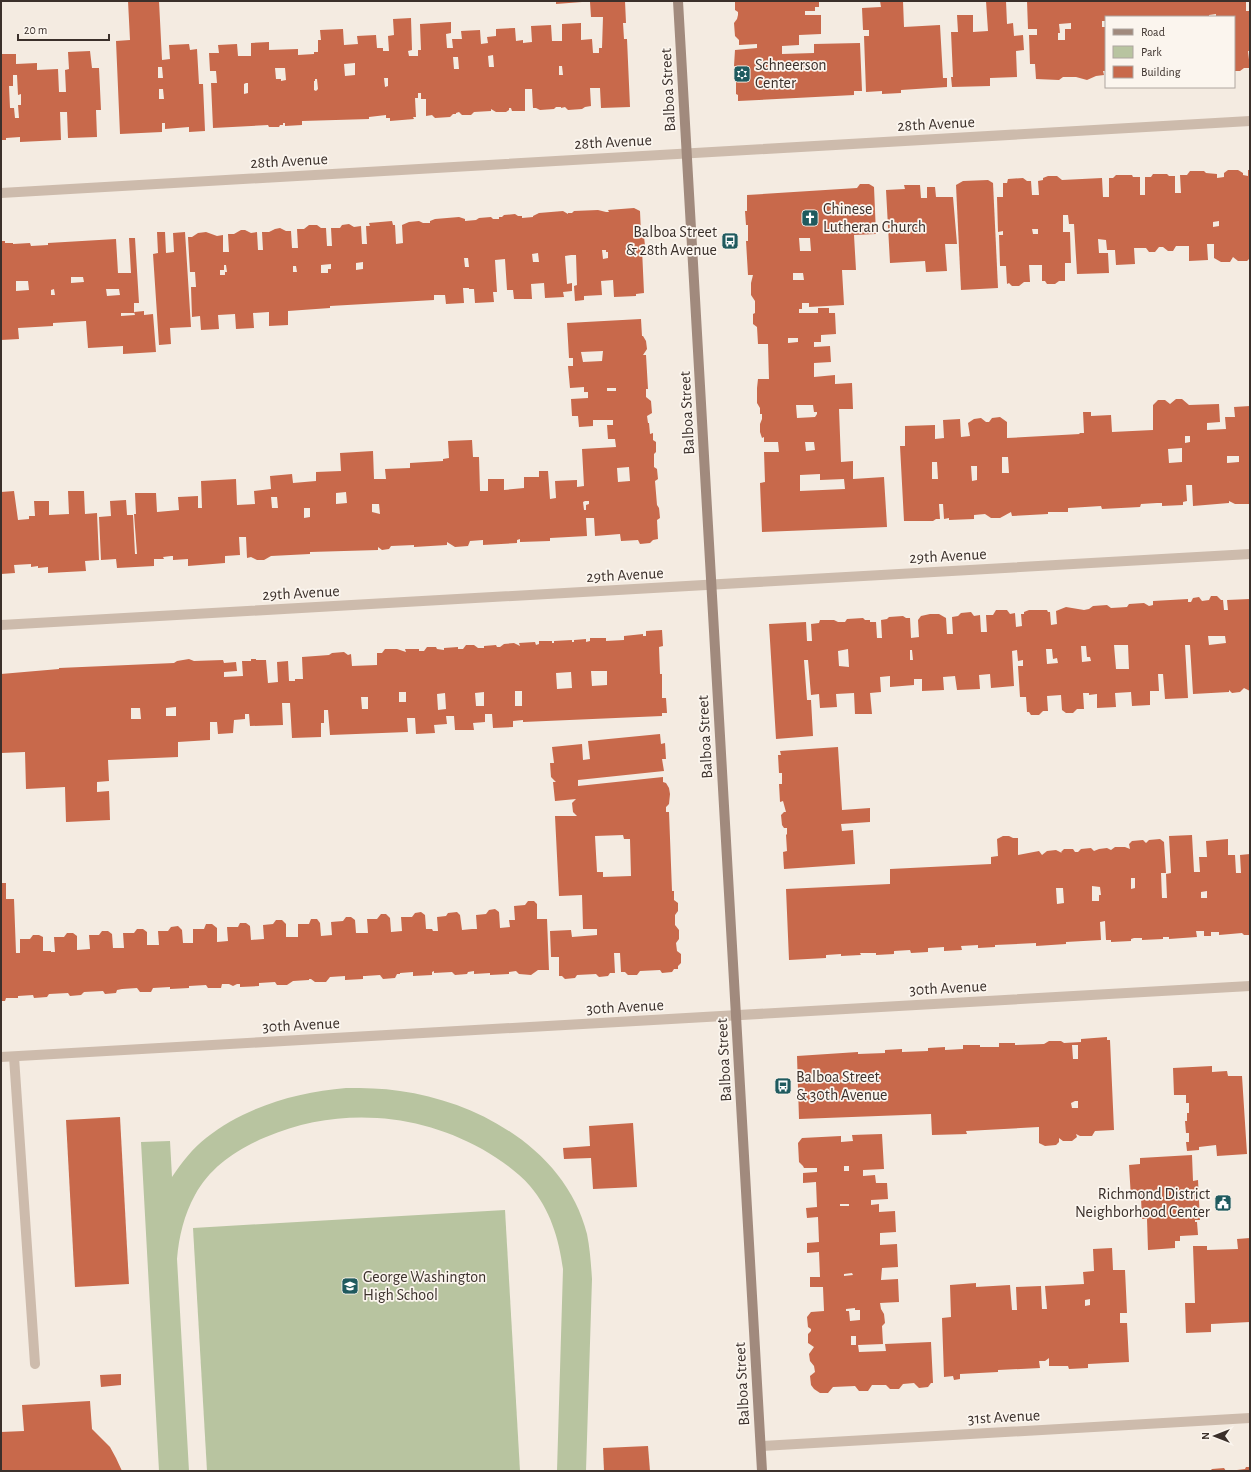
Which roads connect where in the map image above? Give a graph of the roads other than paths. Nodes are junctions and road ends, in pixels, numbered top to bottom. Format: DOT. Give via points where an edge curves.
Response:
graph roads {
  1 [pos="678,1"];
  2 [pos="1250,121"];
  3 [pos="687,153"];
  4 [pos="1,192"];
  5 [pos="1250,554"];
  6 [pos="712,585"];
  7 [pos="1,625"];
  8 [pos="1250,986"];
  9 [pos="736,1015"];
  10 [pos="1,1057"];
  11 [pos="14,1057"];
  12 [pos="35,1364"];
  13 [pos="1250,1418"];
  14 [pos="761,1446"];
  15 [pos="762,1471"];
  1 -- 3 [label="street, Balboa Street"];
  2 -- 3 [label="street, 28th Avenue"];
  3 -- 4 [label="street, 28th Avenue"];
  3 -- 6 [label="street, Balboa Street"];
  5 -- 6 [label="street, 29th Avenue"];
  6 -- 7 [label="street, 29th Avenue"];
  6 -- 9 [label="street, Balboa Street"];
  8 -- 9 [label="street, 30th Avenue"];
  9 -- 11 [label="street, 30th Avenue"];
  9 -- 14 [label="street, Balboa Street"];
  10 -- 11 [label="street, 30th Avenue"];
  11 -- 12 [label="street"];
  13 -- 14 [label="street, 31st Avenue"];
  14 -- 15 [label="street, Balboa Street"];
}
